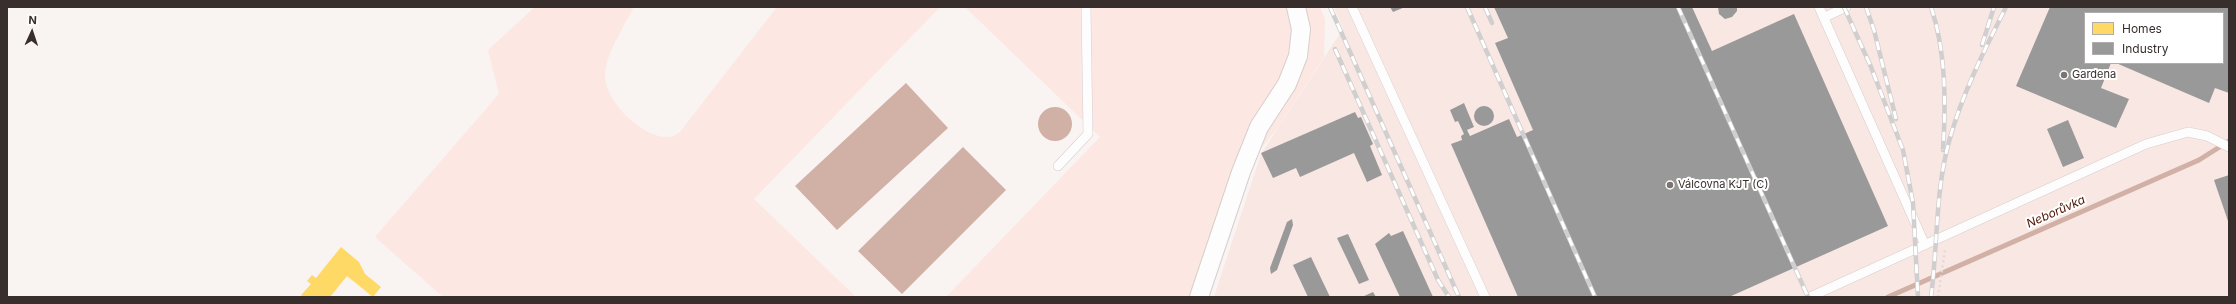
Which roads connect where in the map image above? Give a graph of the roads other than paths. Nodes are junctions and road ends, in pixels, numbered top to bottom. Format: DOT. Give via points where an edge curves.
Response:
graph roads {
  1 [pos="1086,7"];
  2 [pos="1296,7"];
  3 [pos="1352,7"];
  4 [pos="1819,7"];
  5 [pos="1846,7"];
  6 [pos="1825,17"];
  7 [pos="2229,147"];
  8 [pos="1058,166"];
  9 [pos="1925,245"];
  10 [pos="1199,297"];
  11 [pos="1485,297"];
  12 [pos="1810,297"];
  1 -- 8 [label="lane" via="1088,134"];
  2 -- 10 [label="street" via="1301,29 1298,56 1287,84 1259,127"];
  3 -- 11 [label="lane"];
  4 -- 6 [label="lane"];
  5 -- 6 [label="lane"];
  6 -- 9 [label="lane"];
  7 -- 9 [label="lane" via="2207,136 2188,132 2146,144"];
  9 -- 12 [label="lane"];
}
